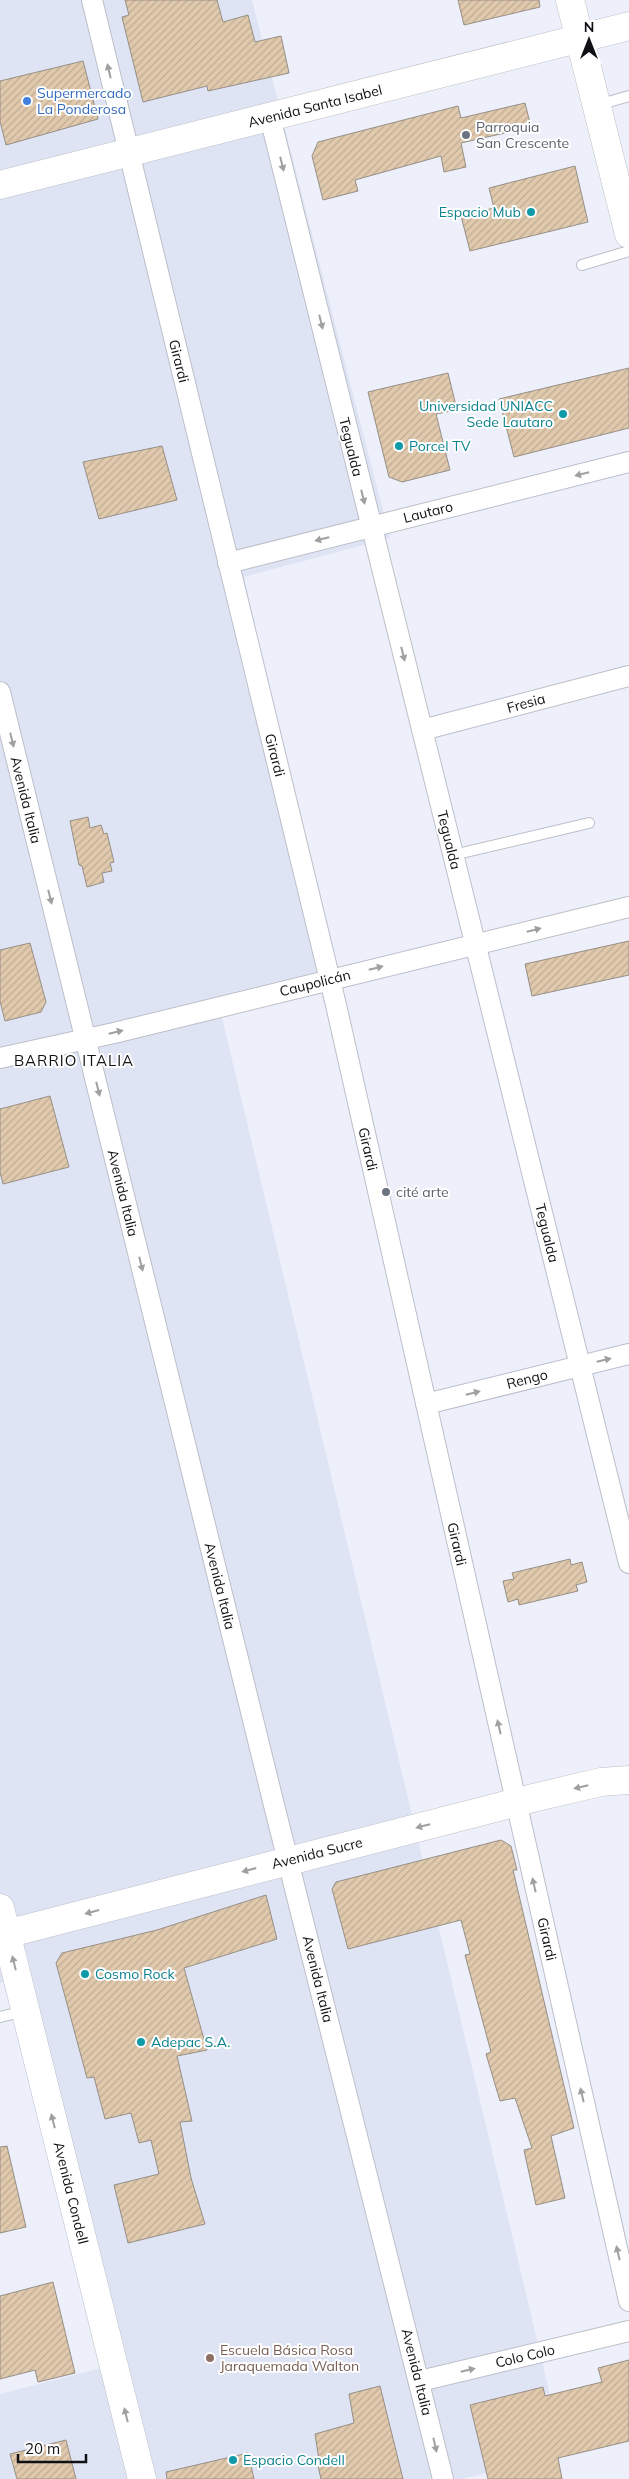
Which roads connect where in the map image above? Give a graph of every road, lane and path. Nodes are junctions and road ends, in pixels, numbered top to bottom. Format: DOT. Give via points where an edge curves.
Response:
graph roads {
  1 [pos="92,0"];
  2 [pos="570,0"];
  3 [pos="629,26"];
  4 [pos="580,39"];
  5 [pos="629,97"];
  6 [pos="597,106"];
  7 [pos="270,117"];
  8 [pos="128,152"];
  9 [pos="622,181"];
  10 [pos="0,185"];
  11 [pos="629,234"];
  12 [pos="629,251"];
  13 [pos="582,265"];
  14 [pos="629,462"];
  15 [pos="372,526"];
  16 [pos="228,563"];
  17 [pos="629,676"];
  18 [pos="0,692"];
  19 [pos="422,730"];
  20 [pos="590,823"];
  21 [pos="453,854"];
  22 [pos="629,907"];
  23 [pos="475,944"];
  24 [pos="330,980"];
  25 [pos="85,1038"];
  26 [pos="0,1058"];
  27 [pos="629,1354"];
  28 [pos="580,1365"];
  29 [pos="426,1404"];
  30 [pos="629,1563"];
  31 [pos="625,1778"];
  32 [pos="516,1802"];
  33 [pos="288,1860"];
  34 [pos="3,1921"];
  35 [pos="13,2014"];
  36 [pos="629,2301"];
  37 [pos="629,2332"];
  38 [pos="420,2381"];
  39 [pos="142,2479"];
  40 [pos="443,2479"];
  8 -- 1 [label="street, Girardi, one-way"];
  2 -- 4 [label="street"];
  3 -- 4 [label="street, Avenida Santa Isabel"];
  4 -- 6 [label="street"];
  4 -- 7 [label="street, Avenida Santa Isabel"];
  5 -- 6 [label="lane"];
  6 -- 9 [label="street"];
  7 -- 8 [label="street, Avenida Santa Isabel"];
  7 -- 15 [label="street, Tegualda, one-way"];
  8 -- 10 [label="street, Avenida Santa Isabel"];
  8 -- 16 [label="street, Girardi"];
  9 -- 11 [label="street"];
  12 -- 13 [label="lane"];
  14 -- 15 [label="street, Lautaro, one-way"];
  15 -- 16 [label="street, Lautaro, one-way"];
  15 -- 19 [label="street, Tegualda, one-way"];
  16 -- 24 [label="street, Girardi"];
  17 -- 19 [label="street, Fresia"];
  18 -- 25 [label="street, Avenida Italia, one-way"];
  19 -- 21 [label="street, Tegualda"];
  20 -- 21 [label="lane"];
  21 -- 23 [label="street, Tegualda"];
  23 -- 22 [label="street, Caupolicán, one-way"];
  24 -- 23 [label="street, Caupolicán, one-way"];
  23 -- 28 [label="street, Tegualda"];
  25 -- 24 [label="street, Caupolicán, one-way"];
  24 -- 29 [label="street, Girardi"];
  25 -- 26 [label="street, Caupolicán"];
  25 -- 33 [label="street, Avenida Italia, one-way"];
  28 -- 27 [label="street, Rengo, one-way"];
  29 -- 28 [label="street, Rengo, one-way"];
  28 -- 30 [label="street, Tegualda"];
  32 -- 29 [label="street, Girardi, one-way"];
  31 -- 32 [label="street, Avenida Sucre, one-way"];
  32 -- 33 [label="street, Avenida Sucre, one-way"];
  36 -- 32 [label="street, Girardi, one-way"];
  33 -- 34 [label="street, Avenida Sucre, one-way"];
  33 -- 38 [label="street, Avenida Italia"];
  35 -- 34 [label="street, Avenida Condell, one-way"];
  39 -- 35 [label="street, Avenida Condell, one-way"];
  38 -- 37 [label="street, Colo Colo, one-way"];
  38 -- 40 [label="street, Avenida Italia, one-way"];
}
